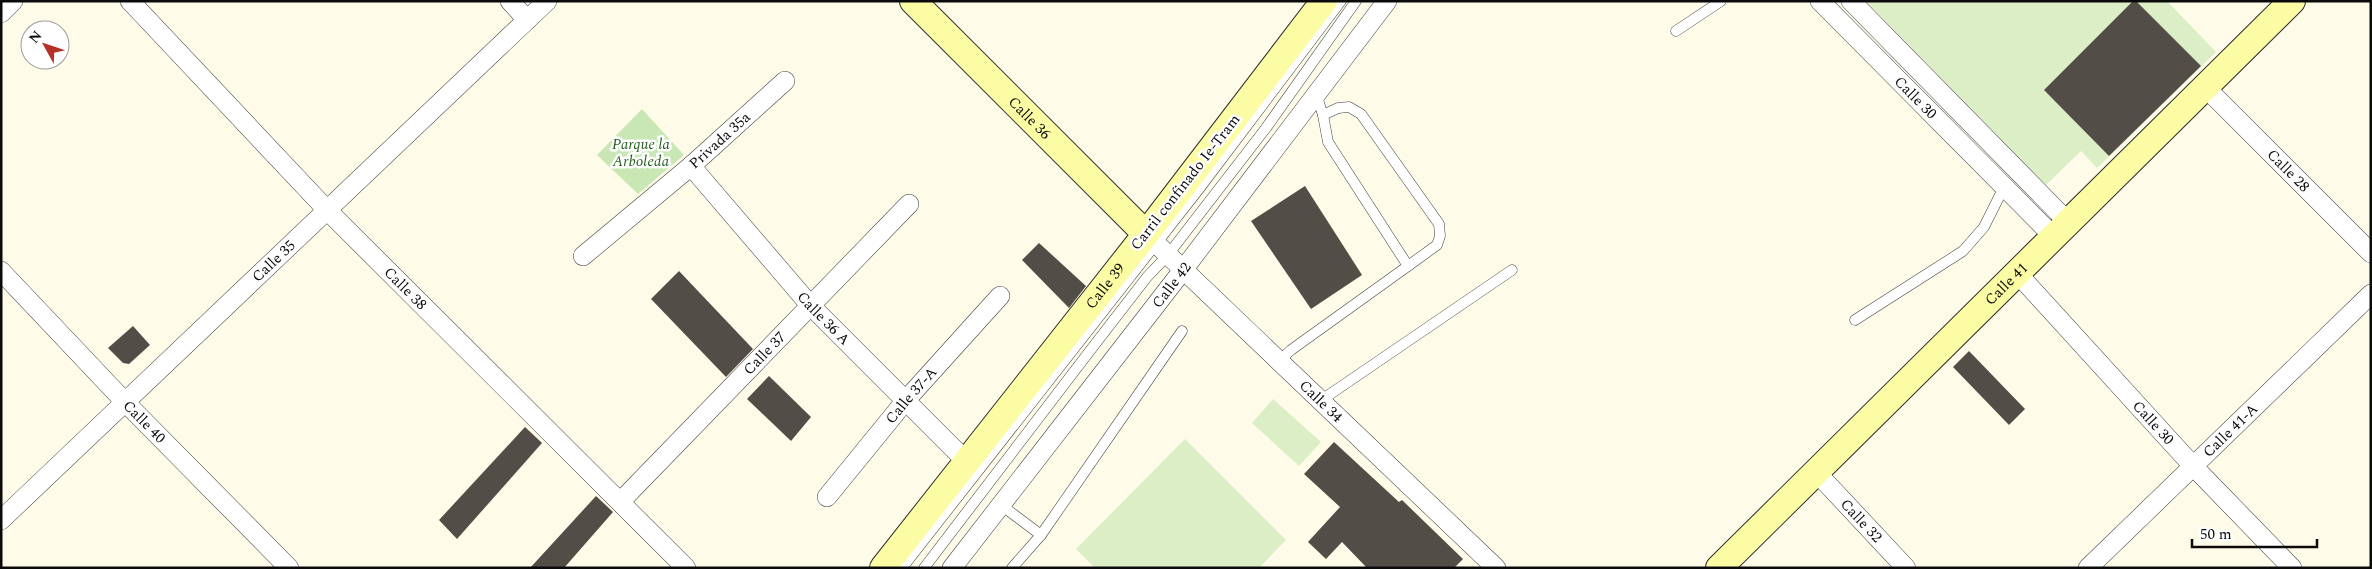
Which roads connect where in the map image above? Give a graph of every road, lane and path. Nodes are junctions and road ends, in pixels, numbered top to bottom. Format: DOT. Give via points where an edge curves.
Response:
graph roads {
  1 [pos="13,1"];
  2 [pos="130,1"];
  3 [pos="510,1"];
  4 [pos="547,1"];
  5 [pos="913,1"];
  6 [pos="1324,1"];
  7 [pos="1341,1"];
  8 [pos="1356,1"];
  9 [pos="1387,1"];
  10 [pos="1721,1"];
  11 [pos="1820,1"];
  12 [pos="1851,1"];
  13 [pos="2291,1"];
  14 [pos="1,13"];
  15 [pos="528,20"];
  16 [pos="1676,31"];
  17 [pos="785,80"];
  18 [pos="2205,87"];
  19 [pos="1315,93"];
  20 [pos="1323,115"];
  21 [pos="691,166"];
  22 [pos="2004,187"];
  23 [pos="909,204"];
  24 [pos="327,210"];
  25 [pos="2061,230"];
  26 [pos="1156,245"];
  27 [pos="2371,253"];
  28 [pos="583,256"];
  29 [pos="1408,266"];
  30 [pos="1183,270"];
  31 [pos="1512,270"];
  32 [pos="1,271"];
  33 [pos="2018,274"];
  34 [pos="2371,294"];
  35 [pos="1000,296"];
  36 [pos="810,305"];
  37 [pos="1854,320"];
  38 [pos="1182,331"];
  39 [pos="1279,362"];
  40 [pos="906,400"];
  41 [pos="125,402"];
  42 [pos="1320,402"];
  43 [pos="967,462"];
  44 [pos="2193,466"];
  45 [pos="1817,473"];
  46 [pos="827,497"];
  47 [pos="621,502"];
  48 [pos="1001,505"];
  49 [pos="1,520"];
  50 [pos="1041,535"];
  51 [pos="289,568"];
  52 [pos="686,568"];
  53 [pos="883,568"];
  54 [pos="902,568"];
  55 [pos="924,568"];
  56 [pos="952,568"];
  57 [pos="1012,568"];
  58 [pos="1496,568"];
  59 [pos="1719,568"];
  60 [pos="1906,568"];
  61 [pos="2088,568"];
  62 [pos="2292,568"];
  1 -- 14 [label="street"];
  2 -- 24 [label="street, Calle 38"];
  3 -- 15 [label="street"];
  4 -- 15 [label="street, Calle 35"];
  5 -- 26 [label="street, Calle 36"];
  6 -- 26 [label="street, Calle 39"];
  7 -- 26 [label="lane, Carril confinado Ie-Tram"];
  8 -- 26 [label="lane, Carril confinado Ie-Tram" via="1266,128"];
  9 -- 19 [label="street, Calle 42"];
  10 -- 16 [label="lane"];
  11 -- 22 [label="street, Calle 30"];
  12 -- 25 [label="street, Calle 30"];
  13 -- 18 [label="street, Calle 41"];
  15 -- 24 [label="street, Calle 35"];
  17 -- 21 [label="street, Privada 35a"];
  18 -- 25 [label="street, Calle 41"];
  18 -- 27 [label="street, Calle 28"];
  19 -- 20 [label="lane"];
  19 -- 30 [label="street, Calle 42"];
  20 -- 29 [label="lane" via="1328,142"];
  20 -- 29 [label="lane" via="1349,107 1361,114 1439,224 1438,245"];
  21 -- 28 [label="street, Privada 35a"];
  21 -- 36 [label="street, Calle 36 A"];
  22 -- 25 [label="street, Calle 30"];
  22 -- 37 [label="lane" via="1984,227 1962,251"];
  23 -- 36 [label="street, Calle 37"];
  24 -- 41 [label="street, Calle 35"];
  24 -- 47 [label="street, Calle 38"];
  25 -- 33 [label="street, Calle 41"];
  26 -- 30 [label="street, Calle 34"];
  26 -- 43 [label="street, Calle 39"];
  26 -- 54 [label="lane, Carril confinado Ie-Tram"];
  26 -- 55 [label="lane, Carril confinado Ie-Tram" via="1147,277"];
  29 -- 39 [label="lane"];
  30 -- 39 [label="street, Calle 34"];
  30 -- 48 [label="street, Calle 42"];
  31 -- 42 [label="lane"];
  32 -- 41 [label="street, Calle 40"];
  33 -- 44 [label="street, Calle 30"];
  33 -- 45 [label="street, Calle 41"];
  34 -- 44 [label="street, Calle 41-A"];
  35 -- 40 [label="street, Calle 37-A"];
  36 -- 40 [label="street, Calle 36 A"];
  36 -- 47 [label="street, Calle 37"];
  38 -- 50 [label="lane"];
  39 -- 42 [label="street, Calle 34"];
  40 -- 43 [label="street, Calle 36 A"];
  40 -- 46 [label="street, Calle 37-A"];
  41 -- 49 [label="street, Calle 35"];
  41 -- 51 [label="street, Calle 40"];
  42 -- 58 [label="street, Calle 34"];
  43 -- 53 [label="street, Calle 39"];
  44 -- 61 [label="street, Calle 41-A"];
  44 -- 62 [label="street, Calle 30"];
  45 -- 59 [label="street, Calle 41"];
  45 -- 60 [label="street, Calle 32"];
  47 -- 52 [label="street, Calle 38"];
  48 -- 50 [label="lane"];
  48 -- 56 [label="street, Calle 42"];
  50 -- 57 [label="lane"];
}
